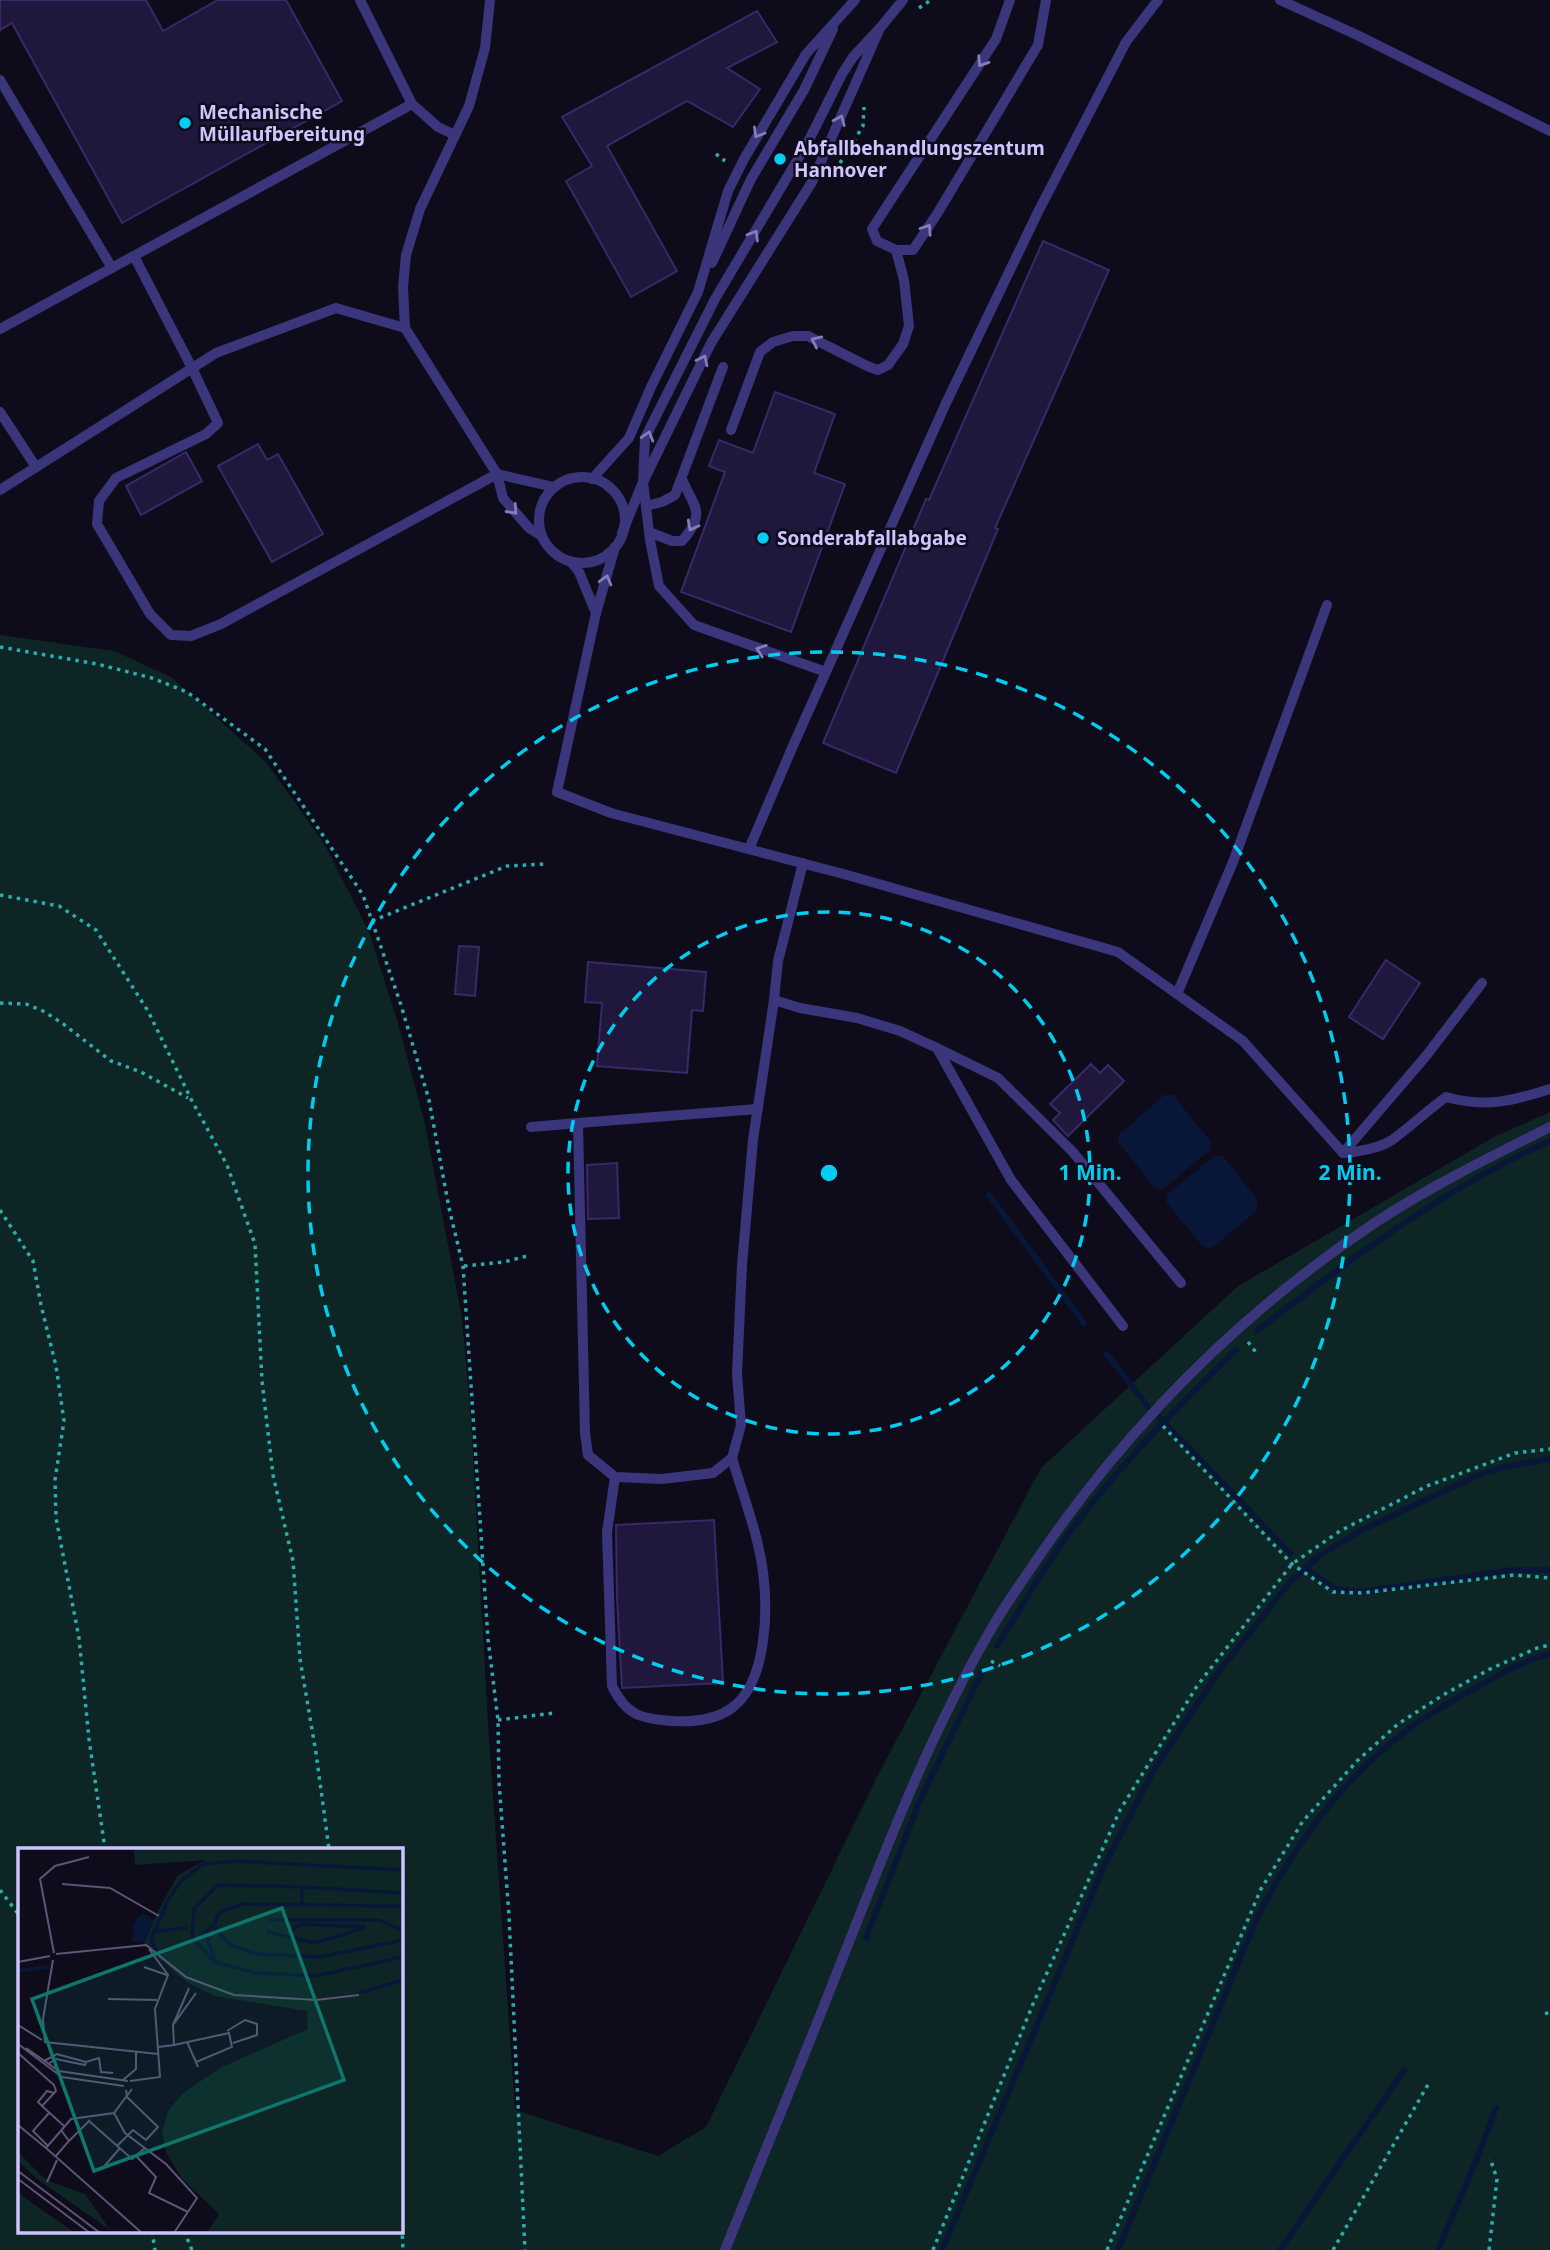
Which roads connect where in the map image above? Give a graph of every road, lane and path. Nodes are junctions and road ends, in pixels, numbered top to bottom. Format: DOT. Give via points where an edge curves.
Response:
graph roads {
  1 [pos="360,0"];
  2 [pos="490,0"];
  3 [pos="855,0"];
  4 [pos="903,0"];
  5 [pos="1010,0"];
  6 [pos="1046,0"];
  7 [pos="1158,0"];
  8 [pos="1280,0"];
  9 [pos="838,17"];
  10 [pos="880,28"];
  11 [pos="0,80"];
  12 [pos="412,104"];
  13 [pos="1550,131"];
  14 [pos="455,135"];
  15 [pos="896,250"];
  16 [pos="134,256"];
  17 [pos="112,268"];
  18 [pos="698,292"];
  19 [pos="405,328"];
  20 [pos="0,329"];
  21 [pos="723,367"];
  22 [pos="192,368"];
  23 [pos="0,412"];
  24 [pos="731,430"];
  25 [pos="36,467"];
  26 [pos="497,474"];
  27 [pos="592,479"];
  28 [pos="682,479"];
  29 [pos="643,482"];
  30 [pos="554,487"];
  31 [pos="0,490"];
  32 [pos="646,506"];
  33 [pos="649,532"];
  34 [pos="622,533"];
  35 [pos="542,536"];
  36 [pos="615,547"];
  37 [pos="571,562"];
  38 [pos="1327,605"];
  39 [pos="596,613"];
  40 [pos="0,647"];
  41 [pos="826,672"];
  42 [pos="750,849"];
  43 [pos="803,863"];
  44 [pos="547,864"];
  45 [pos="0,895"];
  46 [pos="372,921"];
  47 [pos="1482,983"];
  48 [pos="1177,994"];
  49 [pos="774,1000"];
  50 [pos="0,1003"];
  51 [pos="937,1048"];
  52 [pos="1550,1089"];
  53 [pos="191,1099"];
  54 [pos="758,1109"];
  55 [pos="578,1124"];
  56 [pos="531,1127"];
  57 [pos="1550,1127"];
  58 [pos="1343,1153"];
  59 [pos="0,1210"];
  60 [pos="527,1256"];
  61 [pos="463,1266"];
  62 [pos="1181,1283"];
  63 [pos="1123,1326"];
  64 [pos="1152,1414"];
  65 [pos="1550,1450"];
  66 [pos="732,1458"];
  67 [pos="615,1476"];
  68 [pos="1292,1564"];
  69 [pos="1550,1578"];
  70 [pos="1550,1645"];
  71 [pos="554,1713"];
  72 [pos="498,1720"];
  73 [pos="105,1848"];
  74 [pos="329,1848"];
  75 [pos="0,1890"];
  76 [pos="18,1913"];
  77 [pos="1430,2081"];
  78 [pos="1490,2158"];
  79 [pos="402,2230"];
  80 [pos="152,2232"];
  81 [pos="184,2232"];
  82 [pos="155,2250"];
  83 [pos="192,2250"];
  84 [pos="403,2250"];
  85 [pos="525,2250"];
  86 [pos="725,2250"];
  87 [pos="933,2250"];
  88 [pos="1107,2250"];
  89 [pos="1333,2250"];
  90 [pos="1489,2250"];
  1 -- 12 [label="lane"];
  2 -- 14 [label="lane" via="485,48"];
  3 -- 9 [label="lane"];
  4 -- 10 [label="lane"];
  5 -- 15 [label="lane, one-way" via="996,39 872,229 877,241"];
  15 -- 6 [label="lane, one-way" via="913,250 937,214 1038,45"];
  7 -- 41 [label="lane" via="1126,42 1038,212 946,402"];
  8 -- 13 [label="lane"];
  9 -- 18 [label="lane" via="804,90 751,179"];
  9 -- 18 [label="lane, one-way" via="806,54 737,172"];
  29 -- 10 [label="lane, one-way" via="711,343 812,183"];
  29 -- 10 [label="lane, one-way" via="645,438 715,299 808,142 842,74"];
  11 -- 17 [label="lane"];
  12 -- 14 [label="lane"];
  12 -- 16 [label="lane"];
  14 -- 19 [label="lane" via="420,209 406,255"];
  15 -- 24 [label="lane, one-way" via="909,326 888,365 878,370 808,336 773,342 760,352"];
  16 -- 17 [label="lane"];
  16 -- 22 [label="lane"];
  17 -- 20 [label="lane"];
  18 -- 27 [label="lane" via="629,438"];
  19 -- 22 [label="lane" via="336,308 216,353"];
  19 -- 26 [label="lane"];
  21 -- 28 [label="lane"];
  22 -- 25 [label="lane"];
  22 -- 26 [label="lane" via="218,423 206,434 116,478 99,501 97,524 150,614 171,635 191,636 221,624"];
  23 -- 25 [label="lane"];
  25 -- 31 [label="lane"];
  26 -- 30 [label="lane"];
  26 -- 35 [label="lane, one-way" via="503,498"];
  27 -- 30 [label="lane" via="579,478"];
  27 -- 34 [label="lane" via="615,493 622,506"];
  28 -- 32 [label="lane" via="675,495"];
  28 -- 33 [label="lane, one-way" via="695,503 697,516 691,531 682,541"];
  29 -- 32 [label="lane"];
  29 -- 34 [label="lane"];
  30 -- 35 [label="lane" via="540,510"];
  32 -- 33 [label="lane"];
  41 -- 33 [label="lane, one-way" via="694,625 659,586"];
  34 -- 36 [label="lane"];
  35 -- 37 [label="lane" via="548,548"];
  36 -- 37 [label="lane" via="595,561"];
  39 -- 36 [label="lane, one-way"];
  37 -- 39 [label="lane"];
  38 -- 48 [label="lane" via="1233,862"];
  39 -- 42 [label="lane" via="557,792 611,813"];
  40 -- 46 [label="path" via="152,678 187,692 243,732 265,749 321,830 363,895"];
  41 -- 42 [label="lane"];
  42 -- 43 [label="lane"];
  43 -- 48 [label="lane" via="1118,952"];
  43 -- 49 [label="lane" via="778,961"];
  44 -- 46 [label="path" via="507,866"];
  45 -- 53 [label="path" via="59,906 96,930 148,1011"];
  46 -- 61 [label="path" via="429,1100"];
  47 -- 58 [label="lane"];
  48 -- 58 [label="lane" via="1243,1041"];
  49 -- 51 [label="lane" via="856,1018"];
  49 -- 54 [label="lane"];
  50 -- 53 [label="path" via="26,1004 43,1011 111,1061"];
  51 -- 62 [label="lane" via="998,1078 1072,1152"];
  51 -- 63 [label="lane" via="1011,1180"];
  52 -- 58 [label="lane" via="1490,1103 1446,1097 1391,1141"];
  53 -- 74 [label="path" via="227,1165 254,1244 273,1475 293,1561 300,1660"];
  54 -- 55 [label="lane"];
  54 -- 66 [label="lane" via="742,1265 737,1374 741,1425"];
  55 -- 56 [label="lane"];
  55 -- 67 [label="lane" via="585,1433 588,1455"];
  57 -- 64 [label="lane" via="1461,1171 1373,1224 1247,1321"];
  59 -- 73 [label="path" via="33,1261 56,1366 64,1421 55,1480 57,1518 79,1638"];
  60 -- 61 [label="path"];
  61 -- 72 [label="path" via="488,1639"];
  64 -- 68 [label="path"];
  64 -- 86 [label="lane" via="1053,1535 994,1623 943,1717 876,1871"];
  65 -- 68 [label="path" via="1515,1452 1427,1486 1340,1531"];
  66 -- 67 [label="lane" via="713,1473 662,1479"];
  66 -- 67 [label="lane" via="763,1571 764,1639 746,1692 734,1707 699,1720 639,1716 626,1709 612,1686 607,1532"];
  68 -- 69 [label="path" via="1333,1592 1362,1593 1514,1575"];
  68 -- 87 [label="path" via="1197,1686 1120,1810 1033,2004"];
  70 -- 88 [label="path" via="1490,1669 1398,1724 1303,1821 1261,1889"];
  71 -- 72 [label="path"];
  72 -- 85 [label="path"];
  75 -- 76 [label="path"];
  77 -- 89 [label="path"];
  78 -- 90 [label="path" via="1497,2179"];
  79 -- 84 [label="path"];
  80 -- 82 [label="path"];
  81 -- 83 [label="path"];
}
